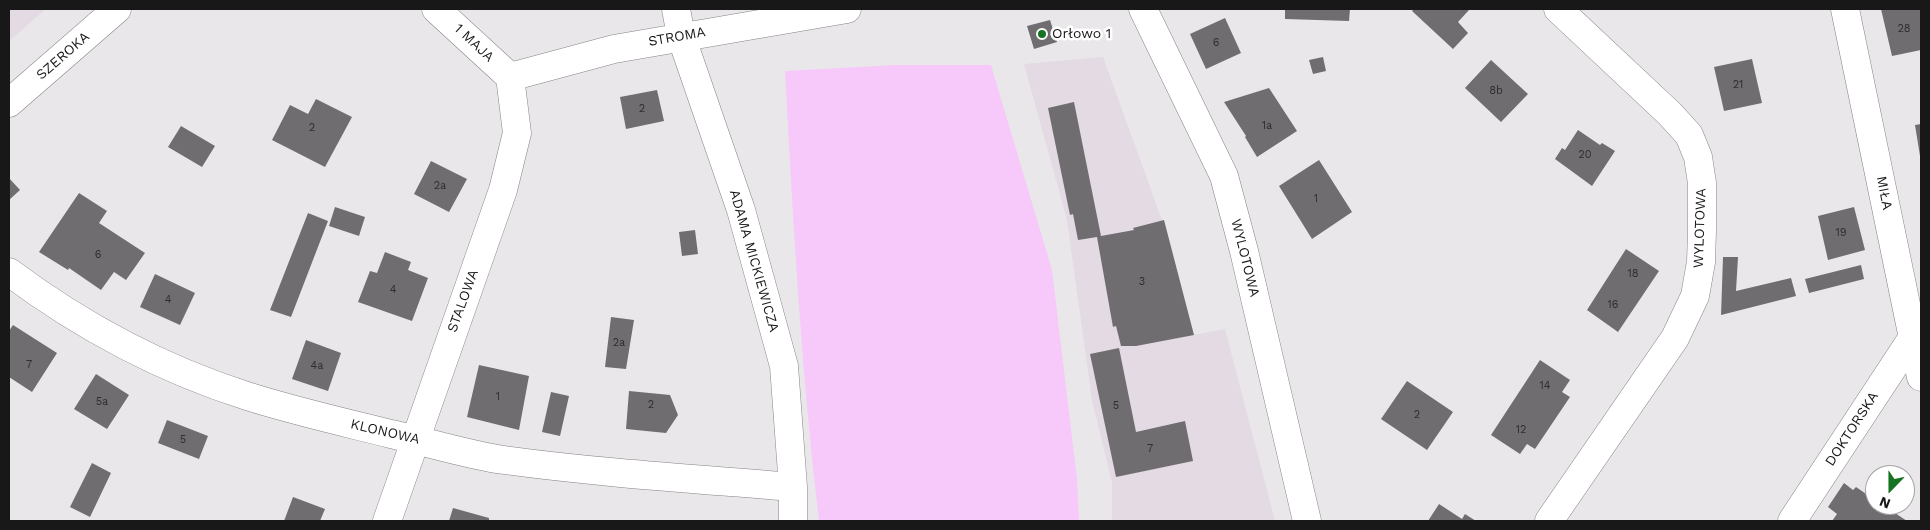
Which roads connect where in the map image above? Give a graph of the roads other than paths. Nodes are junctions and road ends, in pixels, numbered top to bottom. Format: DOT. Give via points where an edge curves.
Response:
graph roads {
  1 [pos="117,9"];
  2 [pos="436,9"];
  3 [pos="676,9"];
  4 [pos="847,9"];
  5 [pos="1143,9"];
  6 [pos="1558,9"];
  7 [pos="1846,9"];
  8 [pos="681,36"];
  9 [pos="510,78"];
  10 [pos="9,103"];
  11 [pos="9,272"];
  12 [pos="1913,337"];
  13 [pos="1921,377"];
  14 [pos="415,439"];
  15 [pos="793,487"];
  16 [pos="387,521"];
  17 [pos="793,521"];
  18 [pos="1307,521"];
  19 [pos="1549,521"];
  20 [pos="1792,521"];
  1 -- 10 [label="street, SZEROKA"];
  2 -- 9 [label="street, 1 MAJA"];
  3 -- 8 [label="street, ADAMA MICKIEWICZA"];
  4 -- 8 [label="street, STROMA"];
  5 -- 18 [label="street, WYLOTOWA" via="1224,176"];
  6 -- 19 [label="street, WYLOTOWA" via="1689,135 1698,157 1702,182 1702,231 1695,296 1675,338"];
  7 -- 12 [label="street, MIŁA"];
  8 -- 9 [label="street, STROMA" via="614,49"];
  8 -- 15 [label="street, ADAMA MICKIEWICZA" via="741,210 784,366"];
  9 -- 14 [label="street, STALOWA" via="517,132 502,190"];
  11 -- 14 [label="street, KLONOWA" via="95,329 171,367 246,396"];
  12 -- 13 [label="street, MIŁA"];
  12 -- 20 [label="street, DOKTORSKA"];
  14 -- 15 [label="street, KLONOWA" via="502,460"];
  14 -- 16 [label="street, STALOWA"];
  15 -- 17 [label="street, ADAMA MICKIEWICZA"];
}
